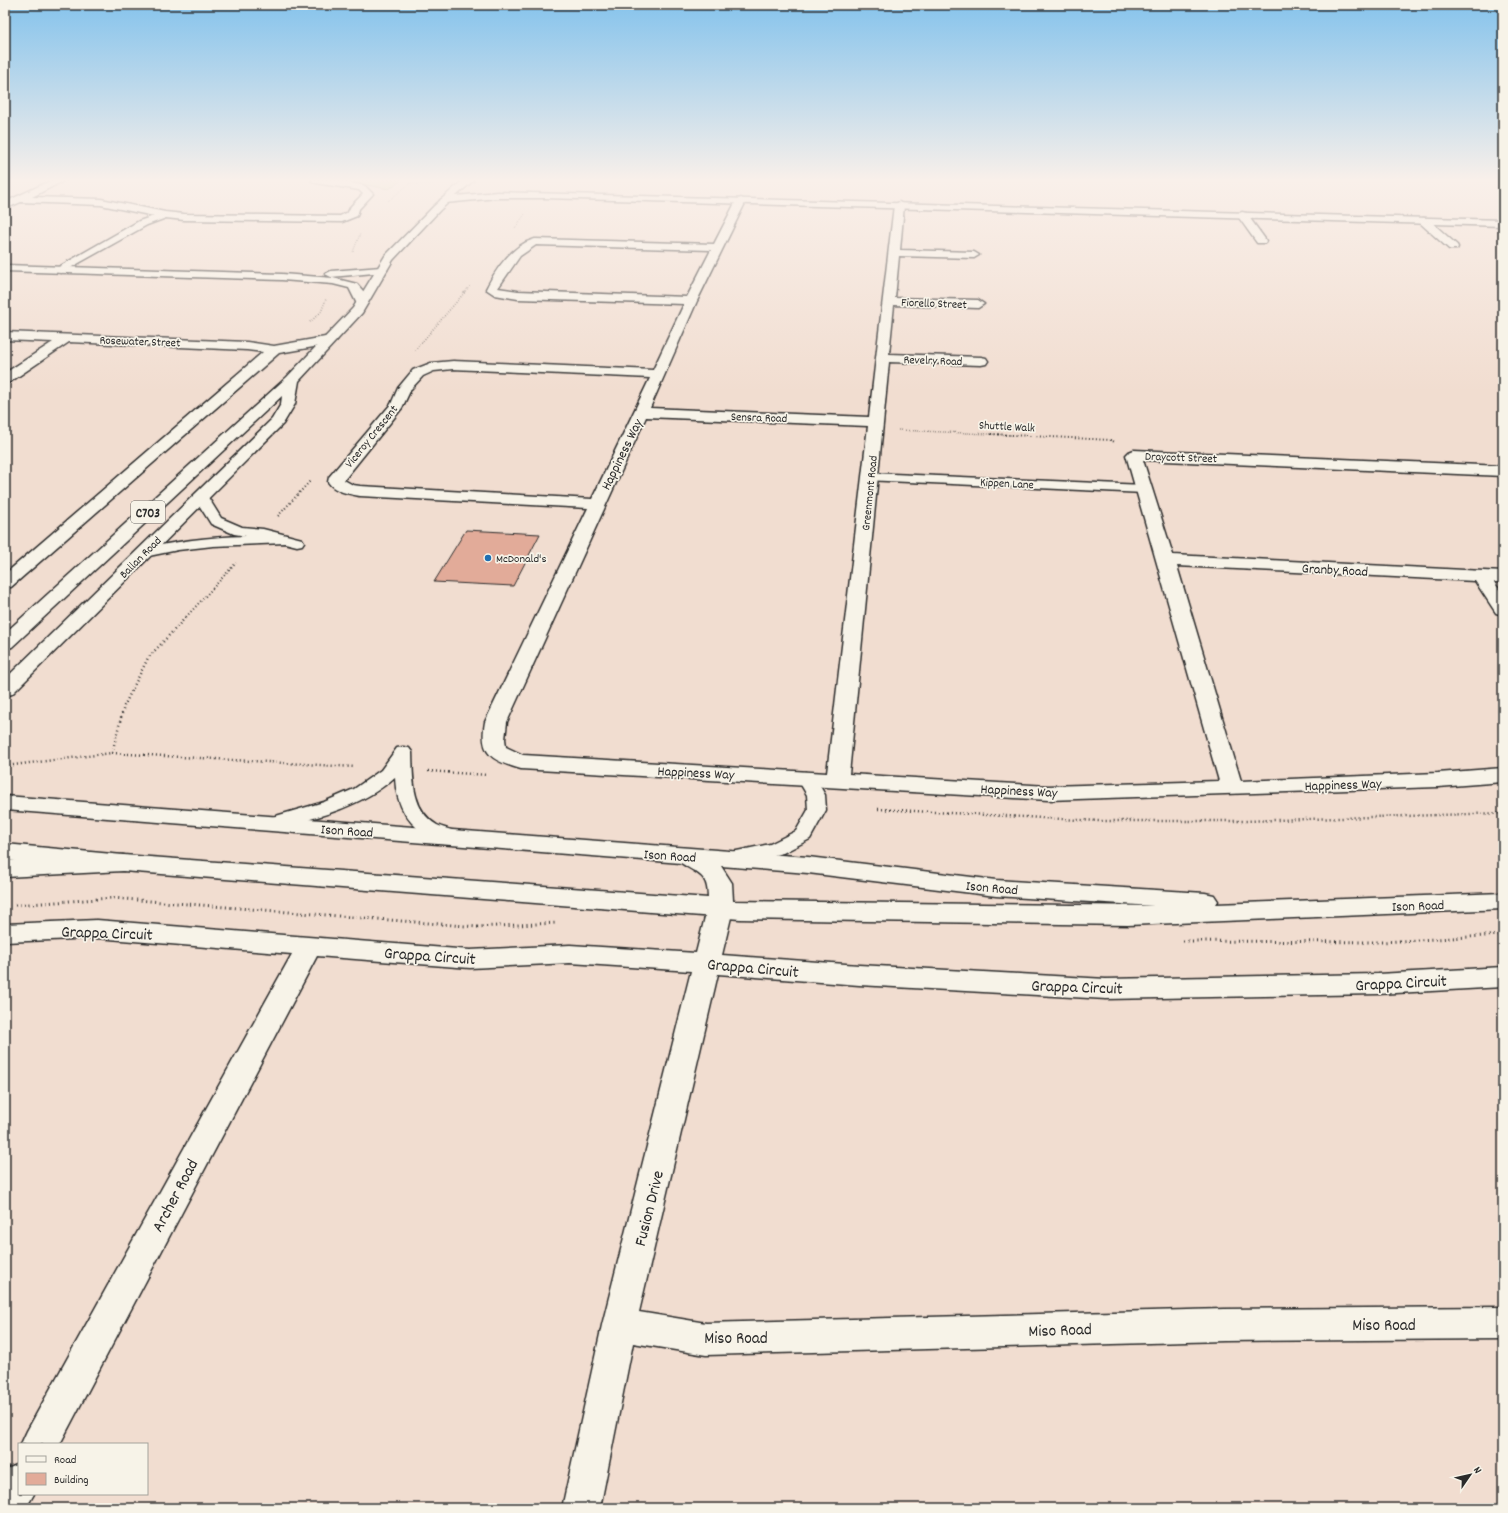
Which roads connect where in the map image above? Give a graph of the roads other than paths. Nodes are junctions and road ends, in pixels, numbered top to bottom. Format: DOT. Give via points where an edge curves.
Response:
graph roads {
  1 [pos="95,251"];
  2 [pos="396,251"];
  3 [pos="519,251"];
  4 [pos="717,251"];
  5 [pos="895,253"];
  6 [pos="974,255"];
  7 [pos="5,268"];
  8 [pos="61,270"];
  9 [pos="381,270"];
  10 [pos="282,277"];
  11 [pos="691,301"];
  12 [pos="890,301"];
  13 [pos="362,303"];
  14 [pos="978,304"];
  15 [pos="5,336"];
  16 [pos="67,338"];
  17 [pos="331,340"];
  18 [pos="274,350"];
  19 [pos="884,358"];
  20 [pos="981,361"];
  21 [pos="658,374"];
  22 [pos="5,379"];
  23 [pos="292,380"];
  24 [pos="641,412"];
  25 [pos="876,426"];
  26 [pos="1503,470"];
  27 [pos="870,477"];
  28 [pos="1144,490"];
  29 [pos="201,497"];
  30 [pos="597,504"];
  31 [pos="260,537"];
  32 [pos="290,541"];
  33 [pos="144,553"];
  34 [pos="1166,560"];
  35 [pos="1481,576"];
  36 [pos="1503,578"];
  37 [pos="5,583"];
  38 [pos="1503,609"];
  39 [pos="6,639"];
  40 [pos="8,689"];
  41 [pos="1503,775"];
  42 [pos="806,778"];
  43 [pos="837,780"];
  44 [pos="1232,788"];
  45 [pos="5,803"];
  46 [pos="269,824"];
  47 [pos="452,838"];
  48 [pos="5,852"];
  49 [pos="685,856"];
  50 [pos="729,859"];
  51 [pos="123,863"];
  52 [pos="5,869"];
  53 [pos="1503,901"];
  54 [pos="1334,908"];
  55 [pos="720,909"];
  56 [pos="5,934"];
  57 [pos="309,946"];
  58 [pos="708,963"];
  59 [pos="1503,977"];
  60 [pos="1503,1323"];
  61 [pos="619,1324"];
  62 [pos="41,1443"];
  63 [pos="18,1485"];
  64 [pos="6,1508"];
  65 [pos="581,1508"];
  1 -- 8 [label="street"];
  2 -- 9 [label="street, Ballan Road / C703"];
  3 -- 11 [label="street" via="492,289 499,293"];
  4 -- 11 [label="street, Happiness Way"];
  5 -- 6 [label="street"];
  5 -- 12 [label="street, Greenmont Road"];
  7 -- 8 [label="street"];
  8 -- 10 [label="street"];
  9 -- 10 [label="street"];
  9 -- 13 [label="street, Ballan Road / C703"];
  10 -- 13 [label="street" via="347,283 358,292"];
  11 -- 21 [label="street, Happiness Way"];
  12 -- 14 [label="street, Fiorello Street"];
  12 -- 19 [label="street, Greenmont Road"];
  13 -- 17 [label="street, Ballan Road / C703"];
  15 -- 16 [label="street, Rosewater Street"];
  16 -- 18 [label="street, Rosewater Street" via="247,346"];
  16 -- 22 [label="street"];
  17 -- 18 [label="street"];
  17 -- 23 [label="street, Ballan Road / C703"];
  18 -- 37 [label="street"];
  19 -- 20 [label="street, Revelry Road"];
  19 -- 25 [label="street, Greenmont Road"];
  21 -- 24 [label="street, Happiness Way"];
  21 -- 30 [label="street, Viceroy Crescent" via="431,367 418,373 405,388 397,405 337,477 336,482 348,489 360,491"];
  23 -- 29 [label="street, Ballan Road / C703" via="288,404 278,421"];
  23 -- 39 [label="street, Ballan Road / C703"];
  24 -- 25 [label="street, Sensra Road"];
  24 -- 30 [label="street, Happiness Way"];
  25 -- 27 [label="street, Greenmont Road"];
  26 -- 28 [label="street, Draycott Street" via="1134,455"];
  27 -- 28 [label="lane, Kippen Lane"];
  27 -- 43 [label="street, Greenmont Road"];
  28 -- 34 [label="street, Draycott Street"];
  29 -- 31 [label="lane" via="216,521"];
  29 -- 33 [label="street, Ballan Road / C703"];
  30 -- 42 [label="street, Happiness Way" via="496,722 492,739 496,749 505,757 521,762"];
  31 -- 32 [label="lane"];
  31 -- 33 [label="lane" via="167,547"];
  33 -- 40 [label="street, Ballan Road / C703"];
  34 -- 35 [label="street, Granby Road"];
  34 -- 44 [label="street, Draycott Street"];
  35 -- 36 [label="street, Granby Road"];
  35 -- 38 [label="street"];
  41 -- 44 [label="street, Happiness Way"];
  42 -- 43 [label="street, Happiness Way"];
  42 -- 50 [label="lane" via="816,795 817,810 803,835 776,849"];
  43 -- 44 [label="street, Happiness Way" via="1048,793"];
  45 -- 46 [label="street, Ison Road"];
  46 -- 47 [label="street, Ison Road"];
  46 -- 47 [label="lane" via="332,806 364,792 388,773 403,752 403,789 412,812 428,828"];
  47 -- 49 [label="street, Ison Road"];
  48 -- 51 [label="street, Ison Road"];
  49 -- 50 [label="street, Ison Road"];
  49 -- 55 [label="street, Fusion Drive" via="704,864 716,875 722,888"];
  50 -- 54 [label="street, Ison Road" via="808,865 996,888"];
  51 -- 52 [label="street"];
  51 -- 55 [label="street, Ison Road"];
  53 -- 54 [label="street, Ison Road"];
  54 -- 55 [label="street, Ison Road" via="1128,916"];
  55 -- 58 [label="street, Fusion Drive"];
  56 -- 57 [label="street, Grappa Circuit" via="97,929"];
  57 -- 58 [label="street, Grappa Circuit" via="470,959 585,954"];
  57 -- 62 [label="street, Archer Road"];
  58 -- 59 [label="street, Grappa Circuit" via="859,975 1106,989 1378,984"];
  58 -- 61 [label="street, Fusion Drive"];
  60 -- 61 [label="street, Miso Road" via="1224,1325 706,1339"];
  61 -- 65 [label="street, Fusion Drive"];
  63 -- 64 [label="street"];
}
